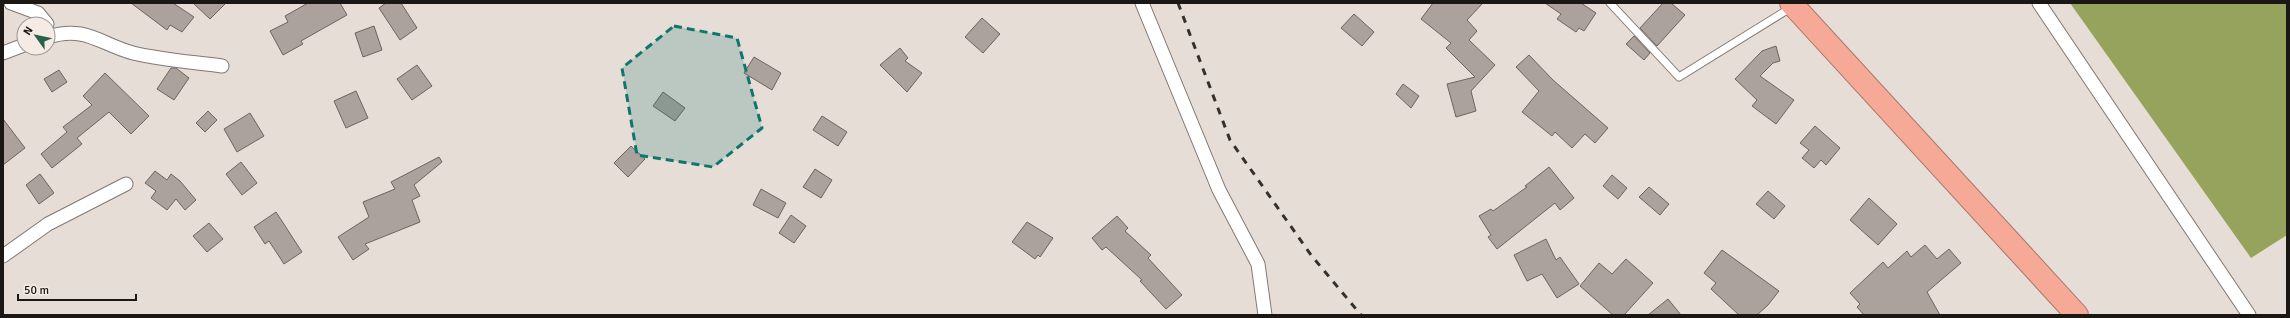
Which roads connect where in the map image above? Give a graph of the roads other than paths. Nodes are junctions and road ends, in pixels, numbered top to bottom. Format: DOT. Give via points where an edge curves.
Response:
graph roads {
  1 [pos="11,3"];
  2 [pos="1142,3"];
  3 [pos="1610,3"];
  4 [pos="2039,3"];
  5 [pos="1792,4"];
  6 [pos="37,8"];
  7 [pos="56,30"];
  8 [pos="16,49"];
  9 [pos="3,53"];
  10 [pos="222,66"];
  11 [pos="126,184"];
  12 [pos="3,256"];
  13 [pos="1265,315"];
  14 [pos="2077,315"];
  15 [pos="2249,315"];
  1 -- 6 [label="street"];
  2 -- 13 [label="street" via="1219,190 1258,264"];
  3 -- 5 [label="lane" via="1679,77"];
  4 -- 15 [label="street"];
  5 -- 14 [label="highway"];
  7 -- 10 [label="street" via="86,33 133,52"];
  8 -- 9 [label="street"];
  11 -- 12 [label="street" via="48,224"];
}
